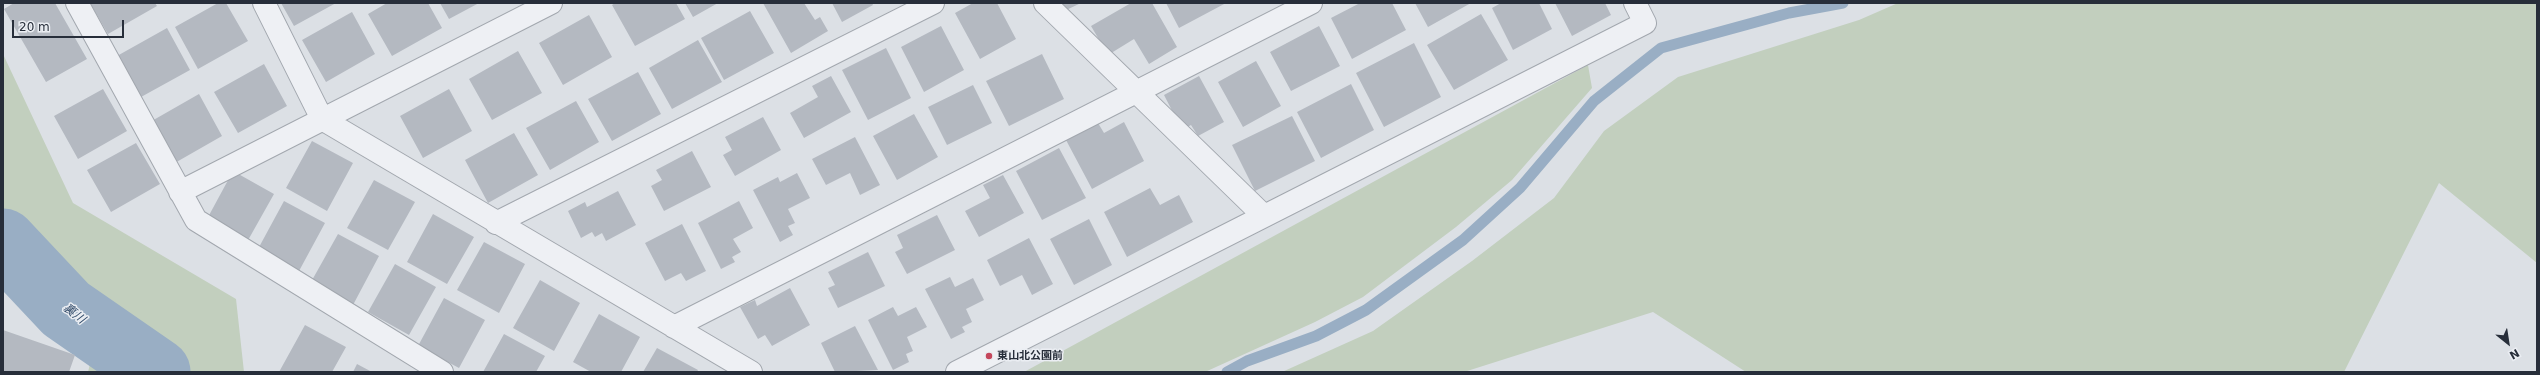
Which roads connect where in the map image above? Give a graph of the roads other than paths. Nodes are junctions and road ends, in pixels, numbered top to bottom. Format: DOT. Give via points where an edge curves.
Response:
graph roads {
  1 [pos="77,3"];
  2 [pos="264,3"];
  3 [pos="551,3"];
  4 [pos="932,3"];
  5 [pos="1045,3"];
  6 [pos="1311,3"];
  7 [pos="1635,3"];
  8 [pos="1136,92"];
  9 [pos="322,119"];
  10 [pos="180,192"];
  11 [pos="1264,216"];
  12 [pos="496,223"];
  13 [pos="674,327"];
  14 [pos="442,372"];
  15 [pos="751,372"];
  16 [pos="957,372"];
  1 -- 10 [label="street"];
  2 -- 9 [label="street"];
  3 -- 9 [label="street"];
  4 -- 12 [label="street"];
  5 -- 8 [label="street"];
  6 -- 8 [label="street"];
  7 -- 11 [label="street" via="1645,23"];
  8 -- 11 [label="street"];
  8 -- 13 [label="street"];
  9 -- 10 [label="street"];
  9 -- 12 [label="street"];
  10 -- 14 [label="street" via="196,220"];
  11 -- 16 [label="street"];
  12 -- 13 [label="street"];
  13 -- 15 [label="street"];
}
